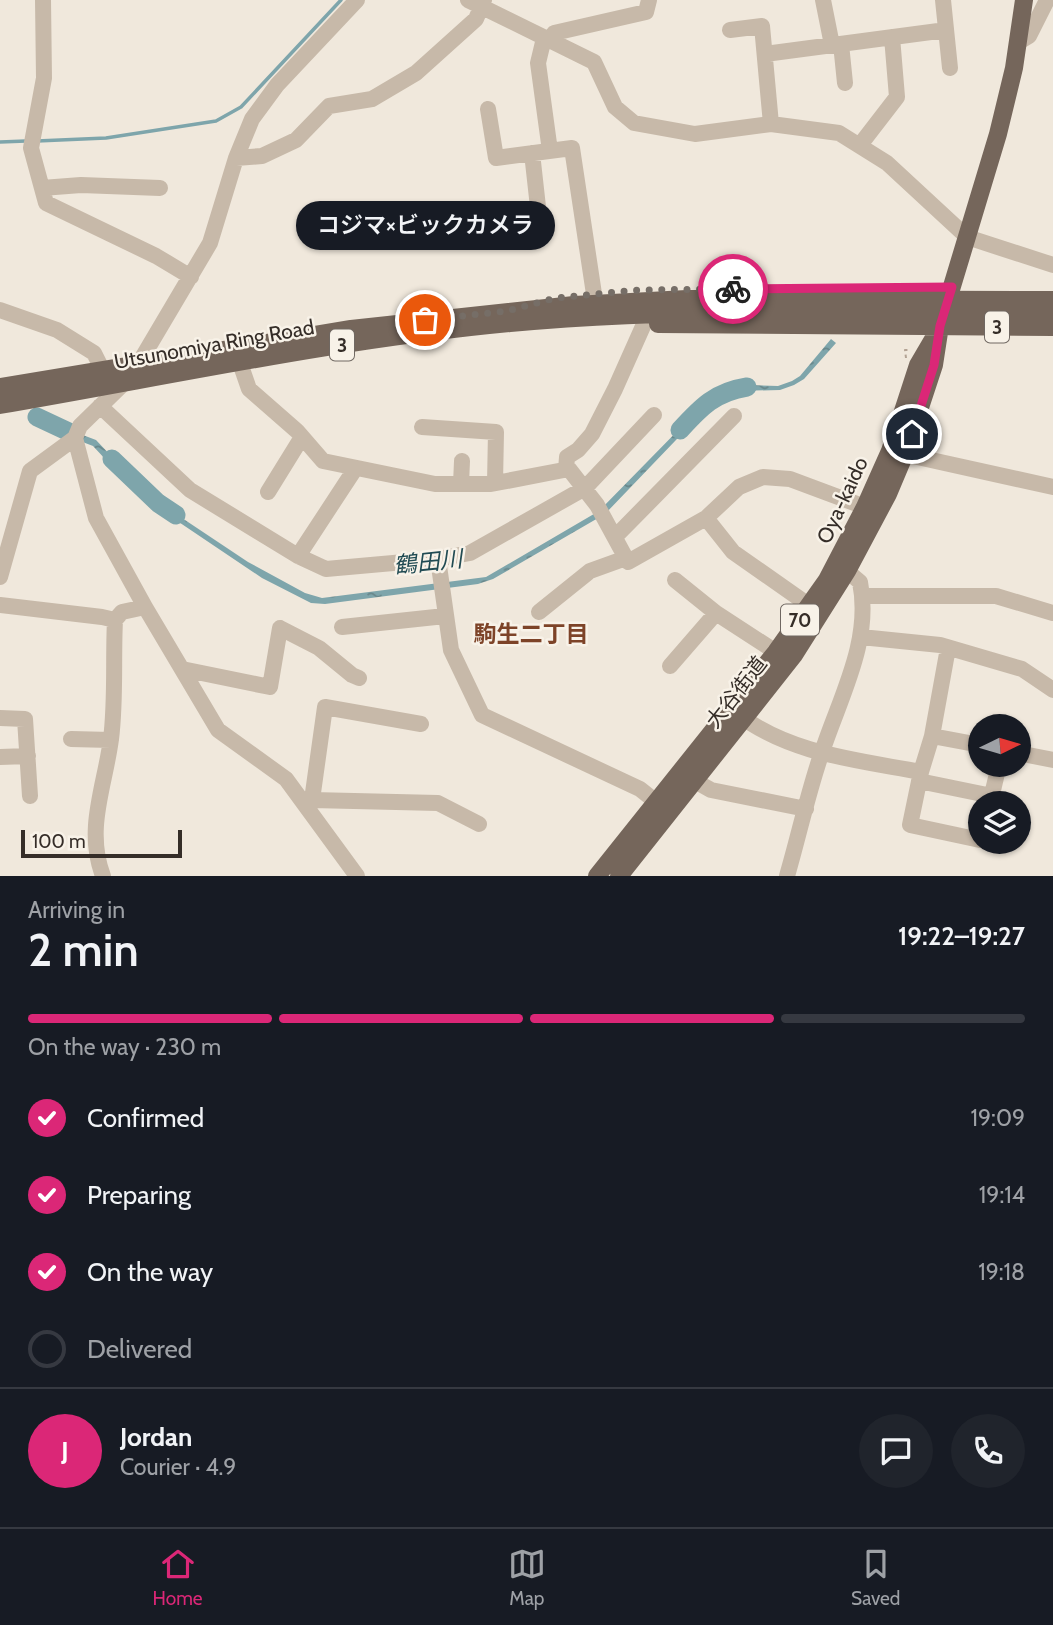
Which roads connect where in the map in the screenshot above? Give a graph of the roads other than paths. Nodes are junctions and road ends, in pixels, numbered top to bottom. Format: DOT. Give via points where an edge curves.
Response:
graph roads {
  1 [pos="43,0"];
  2 [pos="357,0"];
  3 [pos="649,0"];
  4 [pos="823,0"];
  5 [pos="943,0"];
  6 [pos="1024,0"];
  7 [pos="1047,0"];
  8 [pos="477,2"];
  9 [pos="1053,10"];
  10 [pos="1038,19"];
  11 [pos="730,30"];
  12 [pos="946,30"];
  13 [pos="892,37"];
  14 [pos="547,39"];
  15 [pos="1019,42"];
  16 [pos="836,44"];
  17 [pos="765,54"];
  18 [pos="950,68"];
  19 [pos="845,83"];
  20 [pos="488,109"];
  21 [pos="771,124"];
  22 [pos="860,145"];
  23 [pos="550,151"];
  24 [pos="532,153"];
  25 [pos="236,158"];
  26 [pos="42,188"];
  27 [pos="160,188"];
  28 [pos="539,216"];
  29 [pos="967,237"];
  30 [pos="1053,265"];
  31 [pos="191,277"];
  32 [pos="952,287"];
  33 [pos="1053,289"];
  34 [pos="594,295"];
  35 [pos="1053,300"];
  36 [pos="687,305"];
  37 [pos="0,310"];
  38 [pos="1053,313"];
  39 [pos="508,317"];
  40 [pos="643,324"];
  41 [pos="940,326"];
  42 [pos="1053,327"];
  43 [pos="139,363"];
  44 [pos="240,363"];
  45 [pos="102,369"];
  46 [pos="123,384"];
  47 [pos="0,387"];
  48 [pos="0,405"];
  49 [pos="100,406"];
  50 [pos="654,415"];
  51 [pos="734,416"];
  52 [pos="422,427"];
  53 [pos="77,432"];
  54 [pos="302,437"];
  55 [pos="897,453"];
  56 [pos="462,461"];
  57 [pos="355,469"];
  58 [pos="566,470"];
  59 [pos="495,483"];
  60 [pos="461,484"];
  61 [pos="1053,487"];
  62 [pos="586,488"];
  63 [pos="268,492"];
  64 [pos="865,507"];
  65 [pos="706,518"];
  66 [pos="615,537"];
  67 [pos="298,556"];
  68 [pos="626,558"];
  69 [pos="438,559"];
  70 [pos="847,571"];
  71 [pos="0,577"];
  72 [pos="676,580"];
  73 [pos="863,596"];
  74 [pos="0,605"];
  75 [pos="810,606"];
  76 [pos="145,607"];
  77 [pos="539,612"];
  78 [pos="716,612"];
  79 [pos="1053,613"];
  80 [pos="445,616"];
  81 [pos="115,620"];
  82 [pos="342,627"];
  83 [pos="861,637"];
  84 [pos="948,648"];
  85 [pos="776,652"];
  86 [pos="670,666"];
  87 [pos="182,669"];
  88 [pos="359,678"];
  89 [pos="1053,690"];
  90 [pos="738,714"];
  91 [pos="0,718"];
  92 [pos="421,724"];
  93 [pos="932,736"];
  94 [pos="71,739"];
  95 [pos="111,740"];
  96 [pos="968,743"];
  97 [pos="821,752"];
  98 [pos="1031,755"];
  99 [pos="28,756"];
  100 [pos="0,757"];
  101 [pos="1053,760"];
  102 [pos="920,777"];
  103 [pos="695,781"];
  104 [pos="968,792"];
  105 [pos="30,796"];
  106 [pos="309,802"];
  107 [pos="663,807"];
  108 [pos="806,809"];
  109 [pos="479,824"];
  110 [pos="968,837"];
  111 [pos="103,876"];
  112 [pos="357,876"];
  113 [pos="597,876"];
  114 [pos="619,876"];
  115 [pos="788,876"];
  1 -- 26 [label="street" via="44,78 31,143"];
  2 -- 25 [label="street" via="277,85 252,119"];
  3 -- 14 [label="street" via="646,12 554,33"];
  4 -- 16 [label="street"];
  5 -- 12 [label="street"];
  6 -- 15 [label="main road, Oya-kaido / 70"];
  7 -- 10 [label="street"];
  8 -- 14 [label="street"];
  8 -- 25 [label="street" via="476,19 416,74 372,99 329,106 285,146 262,156"];
  9 -- 10 [label="street"];
  10 -- 15 [label="street" via="1029,36"];
  11 -- 17 [label="street" via="762,26"];
  12 -- 13 [label="street"];
  12 -- 18 [label="street"];
  13 -- 16 [label="street"];
  13 -- 22 [label="street" via="897,97"];
  14 -- 21 [label="street" via="594,62 615,107 634,123 695,134"];
  14 -- 23 [label="street" via="538,62"];
  15 -- 29 [label="main road, Oya-kaido / 70" via="999,134"];
  16 -- 17 [label="street"];
  16 -- 19 [label="street"];
  17 -- 21 [label="street"];
  20 -- 24 [label="street" via="496,158"];
  21 -- 22 [label="street" via="839,133"];
  22 -- 29 [label="street" via="887,163"];
  23 -- 24 [label="street"];
  23 -- 34 [label="street" via="572,148"];
  24 -- 28 [label="street"];
  25 -- 31 [label="street" via="210,243"];
  26 -- 27 [label="street"];
  26 -- 31 [label="street" via="46,203"];
  29 -- 30 [label="street"];
  29 -- 32 [label="main road, Oya-kaido / 70"];
  31 -- 43 [label="street"];
  32 -- 33 [label="main road, 3"];
  32 -- 34 [label="main road, 3" via="638,290"];
  32 -- 41 [label="main road, Oya-kaido / 70"];
  34 -- 39 [label="main road, 3" via="555,298"];
  35 -- 36 [label="main road, 3"];
  36 -- 38 [label="main road, 3"];
  36 -- 39 [label="main road, Utsunomiya Ring Road / 3"];
  37 -- 45 [label="street" via="57,330 94,353"];
  39 -- 40 [label="main road, 3" via="554,328"];
  39 -- 43 [label="main road, Utsunomiya Ring Road / 3" via="363,328"];
  39 -- 44 [label="main road, Utsunomiya Ring Road / 3"];
  40 -- 41 [label="main road, 3"];
  40 -- 58 [label="street" via="592,434 567,457"];
  41 -- 42 [label="main road, 3"];
  41 -- 55 [label="main road, Oya-kaido / 70" via="918,365"];
  43 -- 45 [label="main road, Utsunomiya Ring Road / 3"];
  43 -- 46 [label="street"];
  44 -- 46 [label="main road, Utsunomiya Ring Road / 3"];
  44 -- 54 [label="street" via="249,389"];
  45 -- 47 [label="main road, Utsunomiya Ring Road / 3"];
  46 -- 48 [label="main road, Utsunomiya Ring Road / 3"];
  46 -- 49 [label="street"];
  49 -- 53 [label="street"];
  49 -- 67 [label="street" via="190,490"];
  50 -- 62 [label="street"];
  51 -- 66 [label="street"];
  52 -- 59 [label="street" via="496,432"];
  53 -- 71 [label="street" via="30,471"];
  53 -- 76 [label="street" via="96,518"];
  54 -- 57 [label="street" via="323,461"];
  54 -- 63 [label="street"];
  55 -- 61 [label="street"];
  55 -- 64 [label="main road, Oya-kaido / 70"];
  55 -- 70 [label="main road, 大谷街道 / 70" via="888,494"];
  56 -- 60 [label="street"];
  57 -- 60 [label="street" via="435,484"];
  57 -- 67 [label="street"];
  58 -- 59 [label="street"];
  58 -- 62 [label="street"];
  59 -- 60 [label="street"];
  62 -- 66 [label="street"];
  62 -- 69 [label="street" via="470,553"];
  64 -- 65 [label="street" via="790,478 763,477 739,487"];
  64 -- 75 [label="main road, Oya-kaido / 70"];
  65 -- 68 [label="street" via="628,562"];
  65 -- 75 [label="street" via="733,552"];
  66 -- 68 [label="street"];
  67 -- 69 [label="street" via="326,569"];
  68 -- 77 [label="street" via="590,571"];
  69 -- 80 [label="street"];
  70 -- 73 [label="street" via="860,582"];
  70 -- 90 [label="main road, 大谷街道 / 70" via="794,655"];
  72 -- 78 [label="street"];
  73 -- 79 [label="street" via="996,596"];
  73 -- 83 [label="street"];
  74 -- 81 [label="street"];
  75 -- 85 [label="main road, Oya-kaido / 70"];
  76 -- 81 [label="street" via="122,612"];
  76 -- 87 [label="street"];
  78 -- 85 [label="street"];
  78 -- 86 [label="street"];
  80 -- 82 [label="street"];
  80 -- 107 [label="street" via="451,650 482,715 640,789"];
  81 -- 95 [label="street"];
  83 -- 84 [label="street"];
  83 -- 97 [label="street"];
  84 -- 89 [label="street" via="1022,669"];
  84 -- 93 [label="street"];
  85 -- 90 [label="main road, Oya-kaido / 70"];
  87 -- 88 [label="street" via="270,688 280,628 319,648"];
  87 -- 106 [label="street" via="218,730 286,779"];
  90 -- 97 [label="street" via="779,740"];
  90 -- 103 [label="main road, 大谷街道 / 70"];
  90 -- 107 [label="main road, Oya-kaido / 70"];
  91 -- 99 [label="street" via="26,719"];
  92 -- 106 [label="street" via="324,707"];
  93 -- 96 [label="street"];
  93 -- 102 [label="street"];
  94 -- 95 [label="street"];
  95 -- 111 [label="street" via="94,833"];
  97 -- 102 [label="street"];
  97 -- 108 [label="street"];
  98 -- 101 [label="street"];
  99 -- 100 [label="street"];
  99 -- 105 [label="street"];
  102 -- 104 [label="street"];
  102 -- 110 [label="street" via="910,825"];
  103 -- 107 [label="main road, 大谷街道 / 70"];
  103 -- 108 [label="street" via="710,790"];
  106 -- 109 [label="street" via="438,803"];
  106 -- 112 [label="street"];
  107 -- 113 [label="main road, Oya-kaido / 70"];
  107 -- 114 [label="main road, 大谷街道 / 70"];
  108 -- 115 [label="street"];
}
